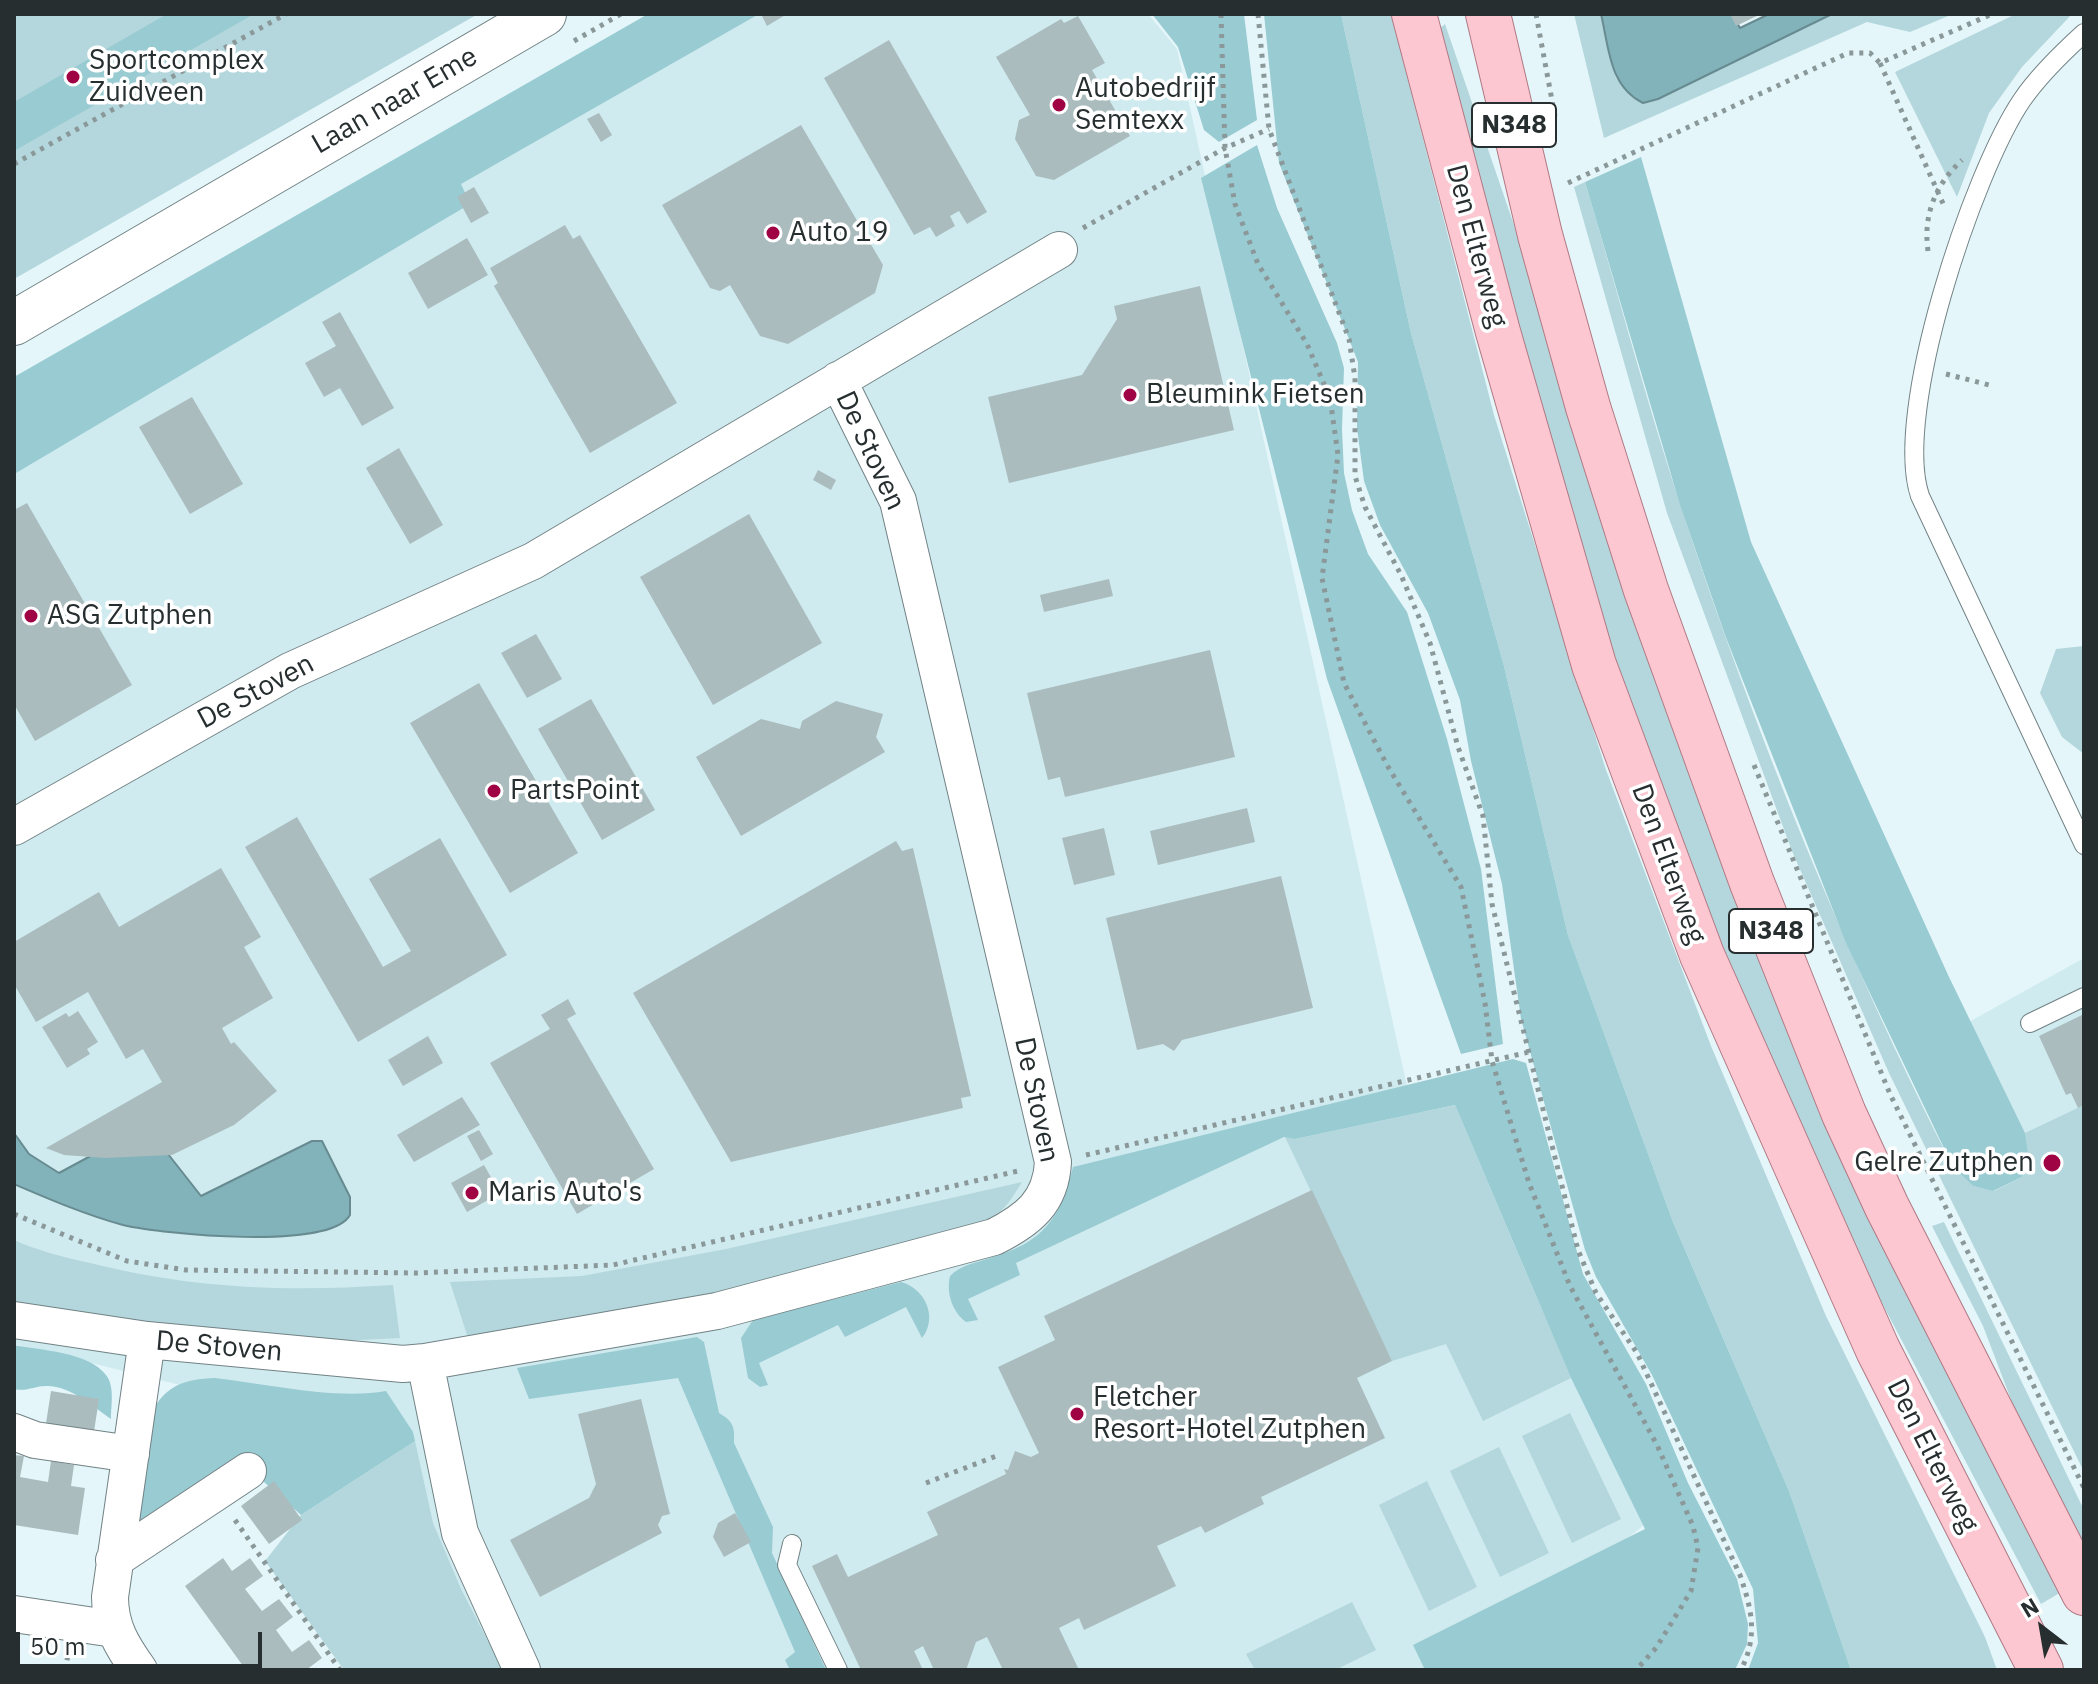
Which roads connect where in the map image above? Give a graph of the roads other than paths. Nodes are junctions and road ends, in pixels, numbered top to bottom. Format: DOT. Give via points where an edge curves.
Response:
graph roads {
  1 [pos="508,14"];
  2 [pos="544,14"];
  3 [pos="1414,14"];
  4 [pos="1488,14"];
  5 [pos="2084,33"];
  6 [pos="245,188"];
  7 [pos="1059,250"];
  8 [pos="14,323"];
  9 [pos="838,380"];
  10 [pos="14,827"];
  11 [pos="2084,845"];
  12 [pos="1702,955"];
  13 [pos="2084,997"];
  14 [pos="2030,1023"];
  15 [pos="14,1320"];
  16 [pos="147,1340"];
  17 [pos="425,1362"];
  18 [pos="14,1432"];
  19 [pos="131,1454"];
  20 [pos="248,1471"];
  21 [pos="792,1544"];
  22 [pos="114,1560"];
  23 [pos="2084,1593"];
  24 [pos="14,1614"];
  25 [pos="114,1629"];
  26 [pos="139,1670"];
  27 [pos="522,1670"];
  28 [pos="838,1670"];
  29 [pos="2011,1670"];
  30 [pos="2041,1670"];
  1 -- 6 [label="street, Laan naar Eme"];
  2 -- 6 [label="street, Laan naar Eme"];
  3 -- 12 [label="main road, Den Elterweg / N348" via="1594,665"];
  4 -- 23 [label="main road, N348" via="1540,235 1588,407 1646,590 1752,883 1887,1207"];
  5 -- 11 [label="lane" via="2022,100 1969,208 1942,292 1916,430 1918,488"];
  6 -- 8 [label="street, Laan naar Eme"];
  7 -- 9 [label="street, De Stoven"];
  9 -- 10 [label="street, De Stoven" via="533,561 290,671"];
  9 -- 17 [label="street, De Stoven" via="898,501 1053,1162 1052,1182 1038,1208 994,1237 717,1311"];
  12 -- 29 [label="main road, N348" via="1755,1123 1829,1305"];
  12 -- 30 [label="main road, Den Elterweg / N348" via="1878,1350"];
  13 -- 14 [label="lane"];
  15 -- 16 [label="street, De Stoven"];
  16 -- 17 [label="street, De Stoven"];
  16 -- 19 [label="street"];
  17 -- 27 [label="street" via="460,1533"];
  18 -- 19 [label="street"];
  19 -- 22 [label="street"];
  20 -- 22 [label="street"];
  21 -- 28 [label="lane" via="787,1565"];
  22 -- 25 [label="street"];
  24 -- 25 [label="street"];
  25 -- 26 [label="street"];
}
